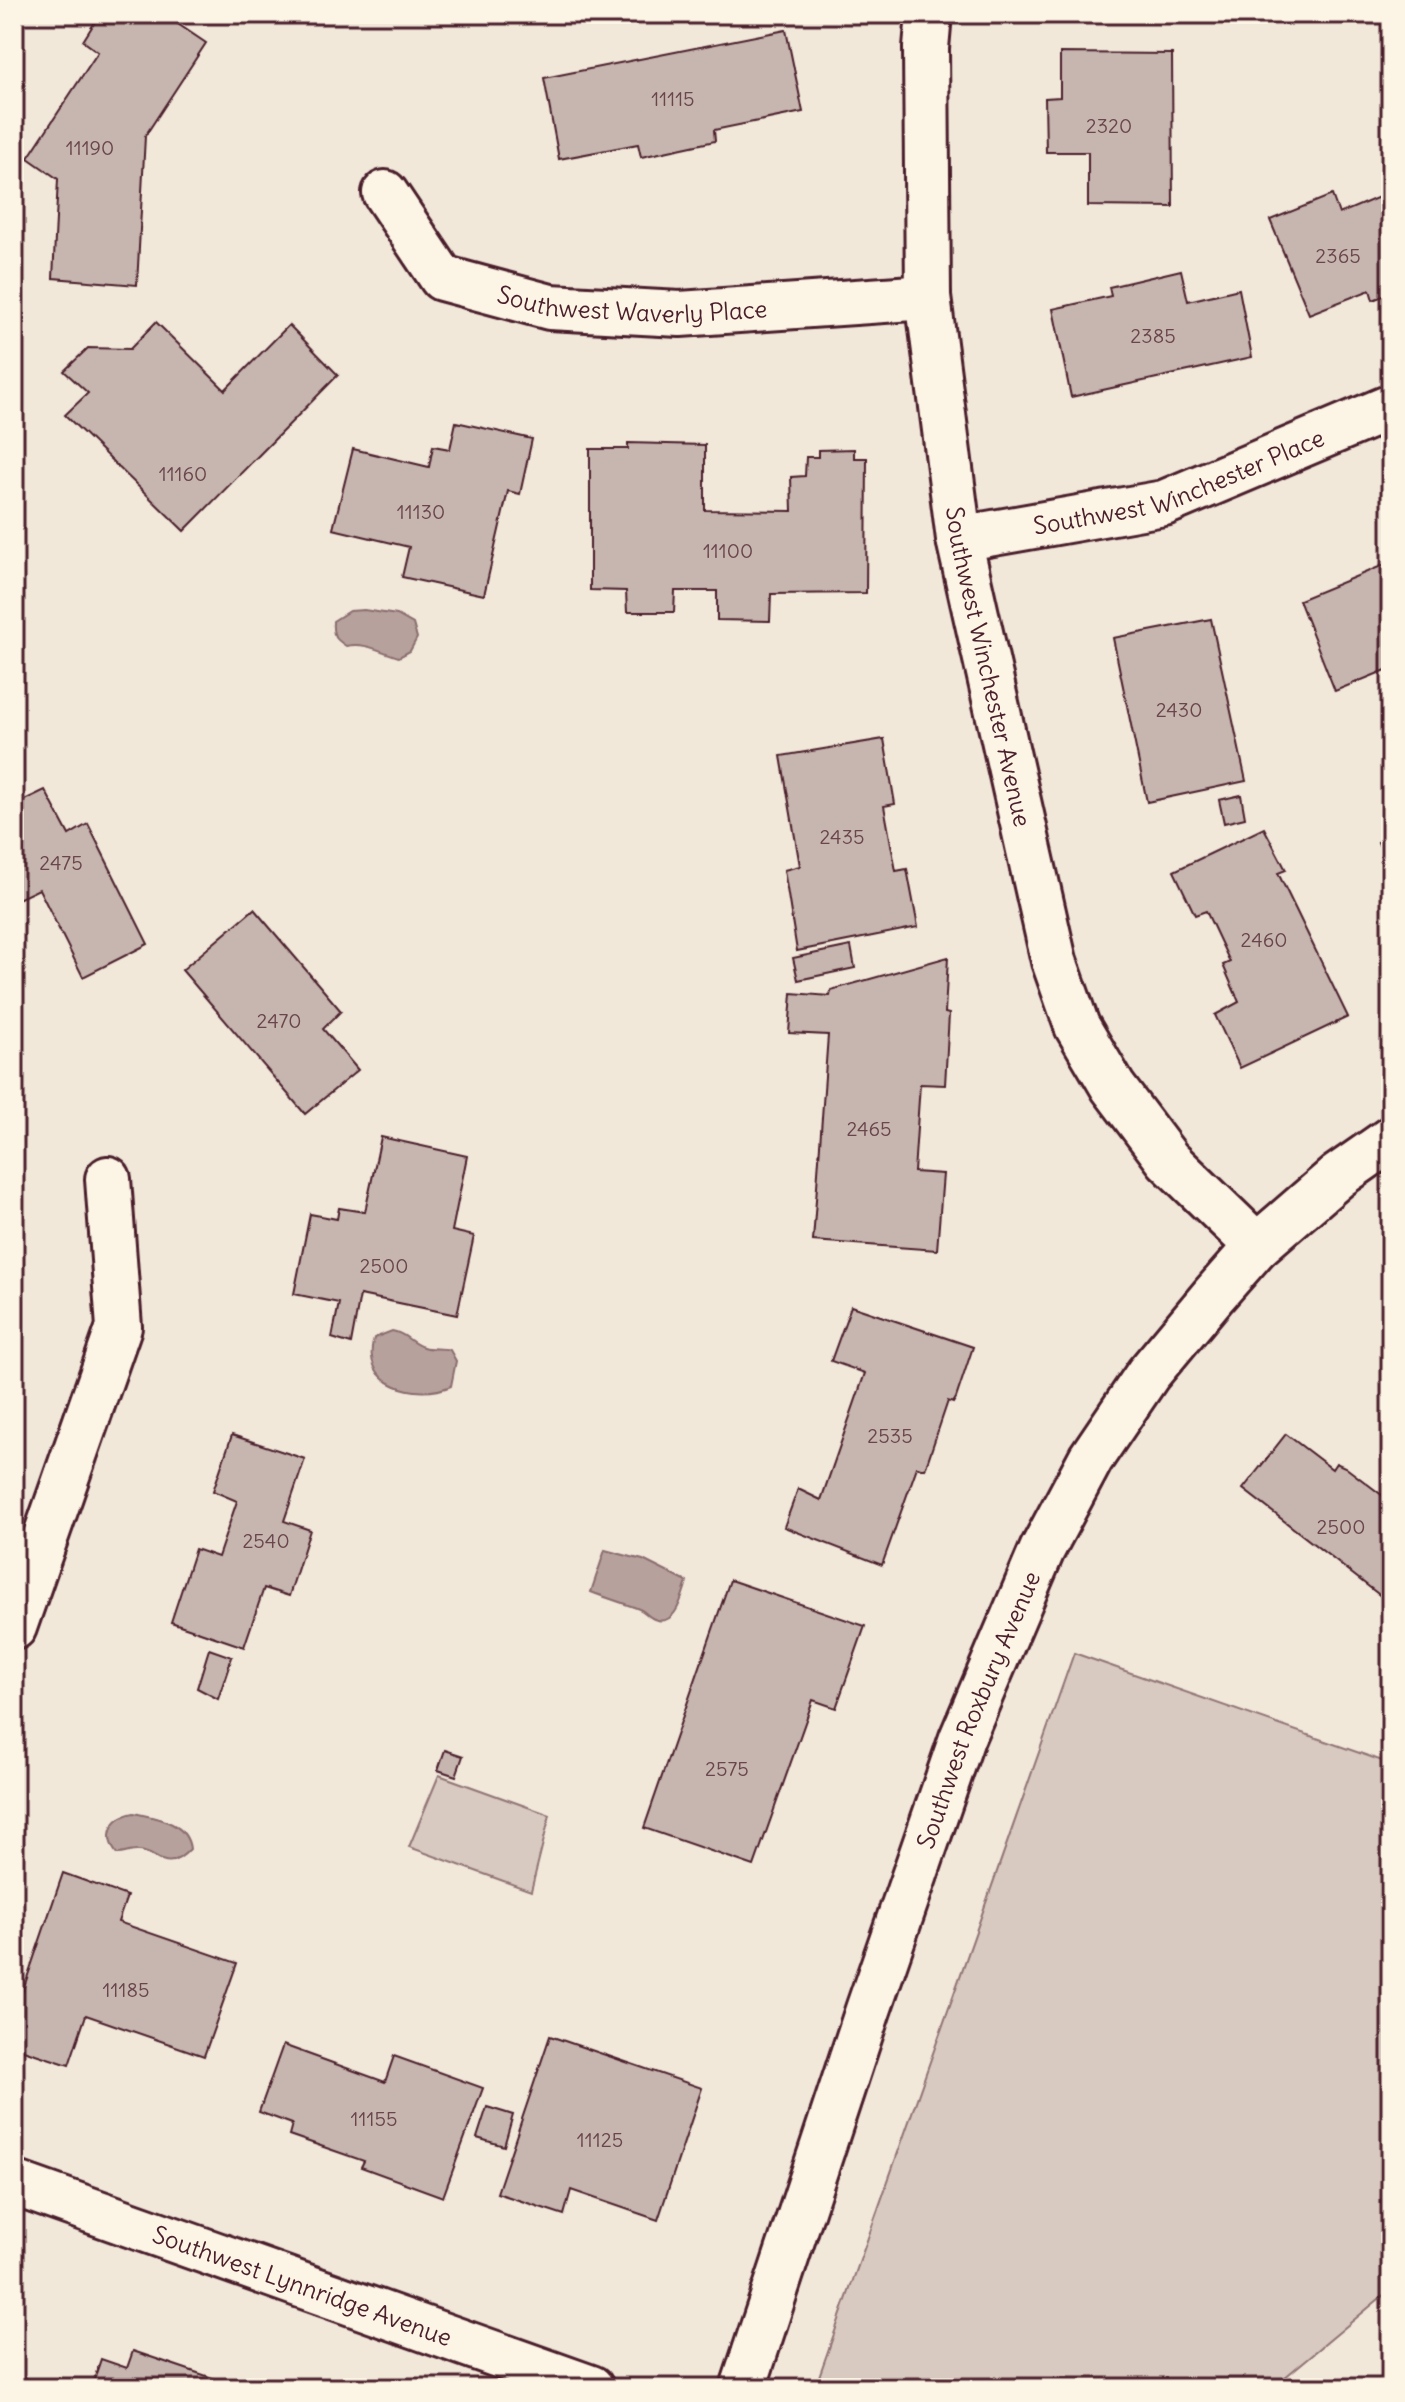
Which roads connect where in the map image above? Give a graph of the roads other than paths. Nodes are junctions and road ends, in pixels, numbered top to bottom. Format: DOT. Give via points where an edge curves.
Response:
graph roads {
  1 [pos="929,14"];
  2 [pos="385,193"];
  3 [pos="928,297"];
  4 [pos="1391,407"];
  5 [pos="959,539"];
  6 [pos="1391,1139"];
  7 [pos="108,1179"];
  8 [pos="1257,1246"];
  9 [pos="14,1627"];
  10 [pos="14,2183"];
  11 [pos="591,2388"];
  12 [pos="743,2388"];
  1 -- 3 [label="street, Southwest Winchester Avenue"];
  2 -- 3 [label="street, Southwest Waverly Place" via="442,278 550,307 680,314"];
  3 -- 5 [label="street, Southwest Winchester Avenue"];
  4 -- 5 [label="street, Southwest Winchester Place" via="1164,503"];
  5 -- 8 [label="street, Southwest Winchester Avenue" via="1054,961 1077,1026 1113,1087 1168,1160"];
  6 -- 8 [label="street, Southwest Roxbury Avenue" via="1338,1176"];
  7 -- 9 [label="street" via="119,1327"];
  8 -- 12 [label="street, Southwest Roxbury Avenue" via="1148,1374 1091,1458 1042,1550 962,1738"];
  10 -- 11 [label="street, Southwest Lynnridge Avenue"];
}
